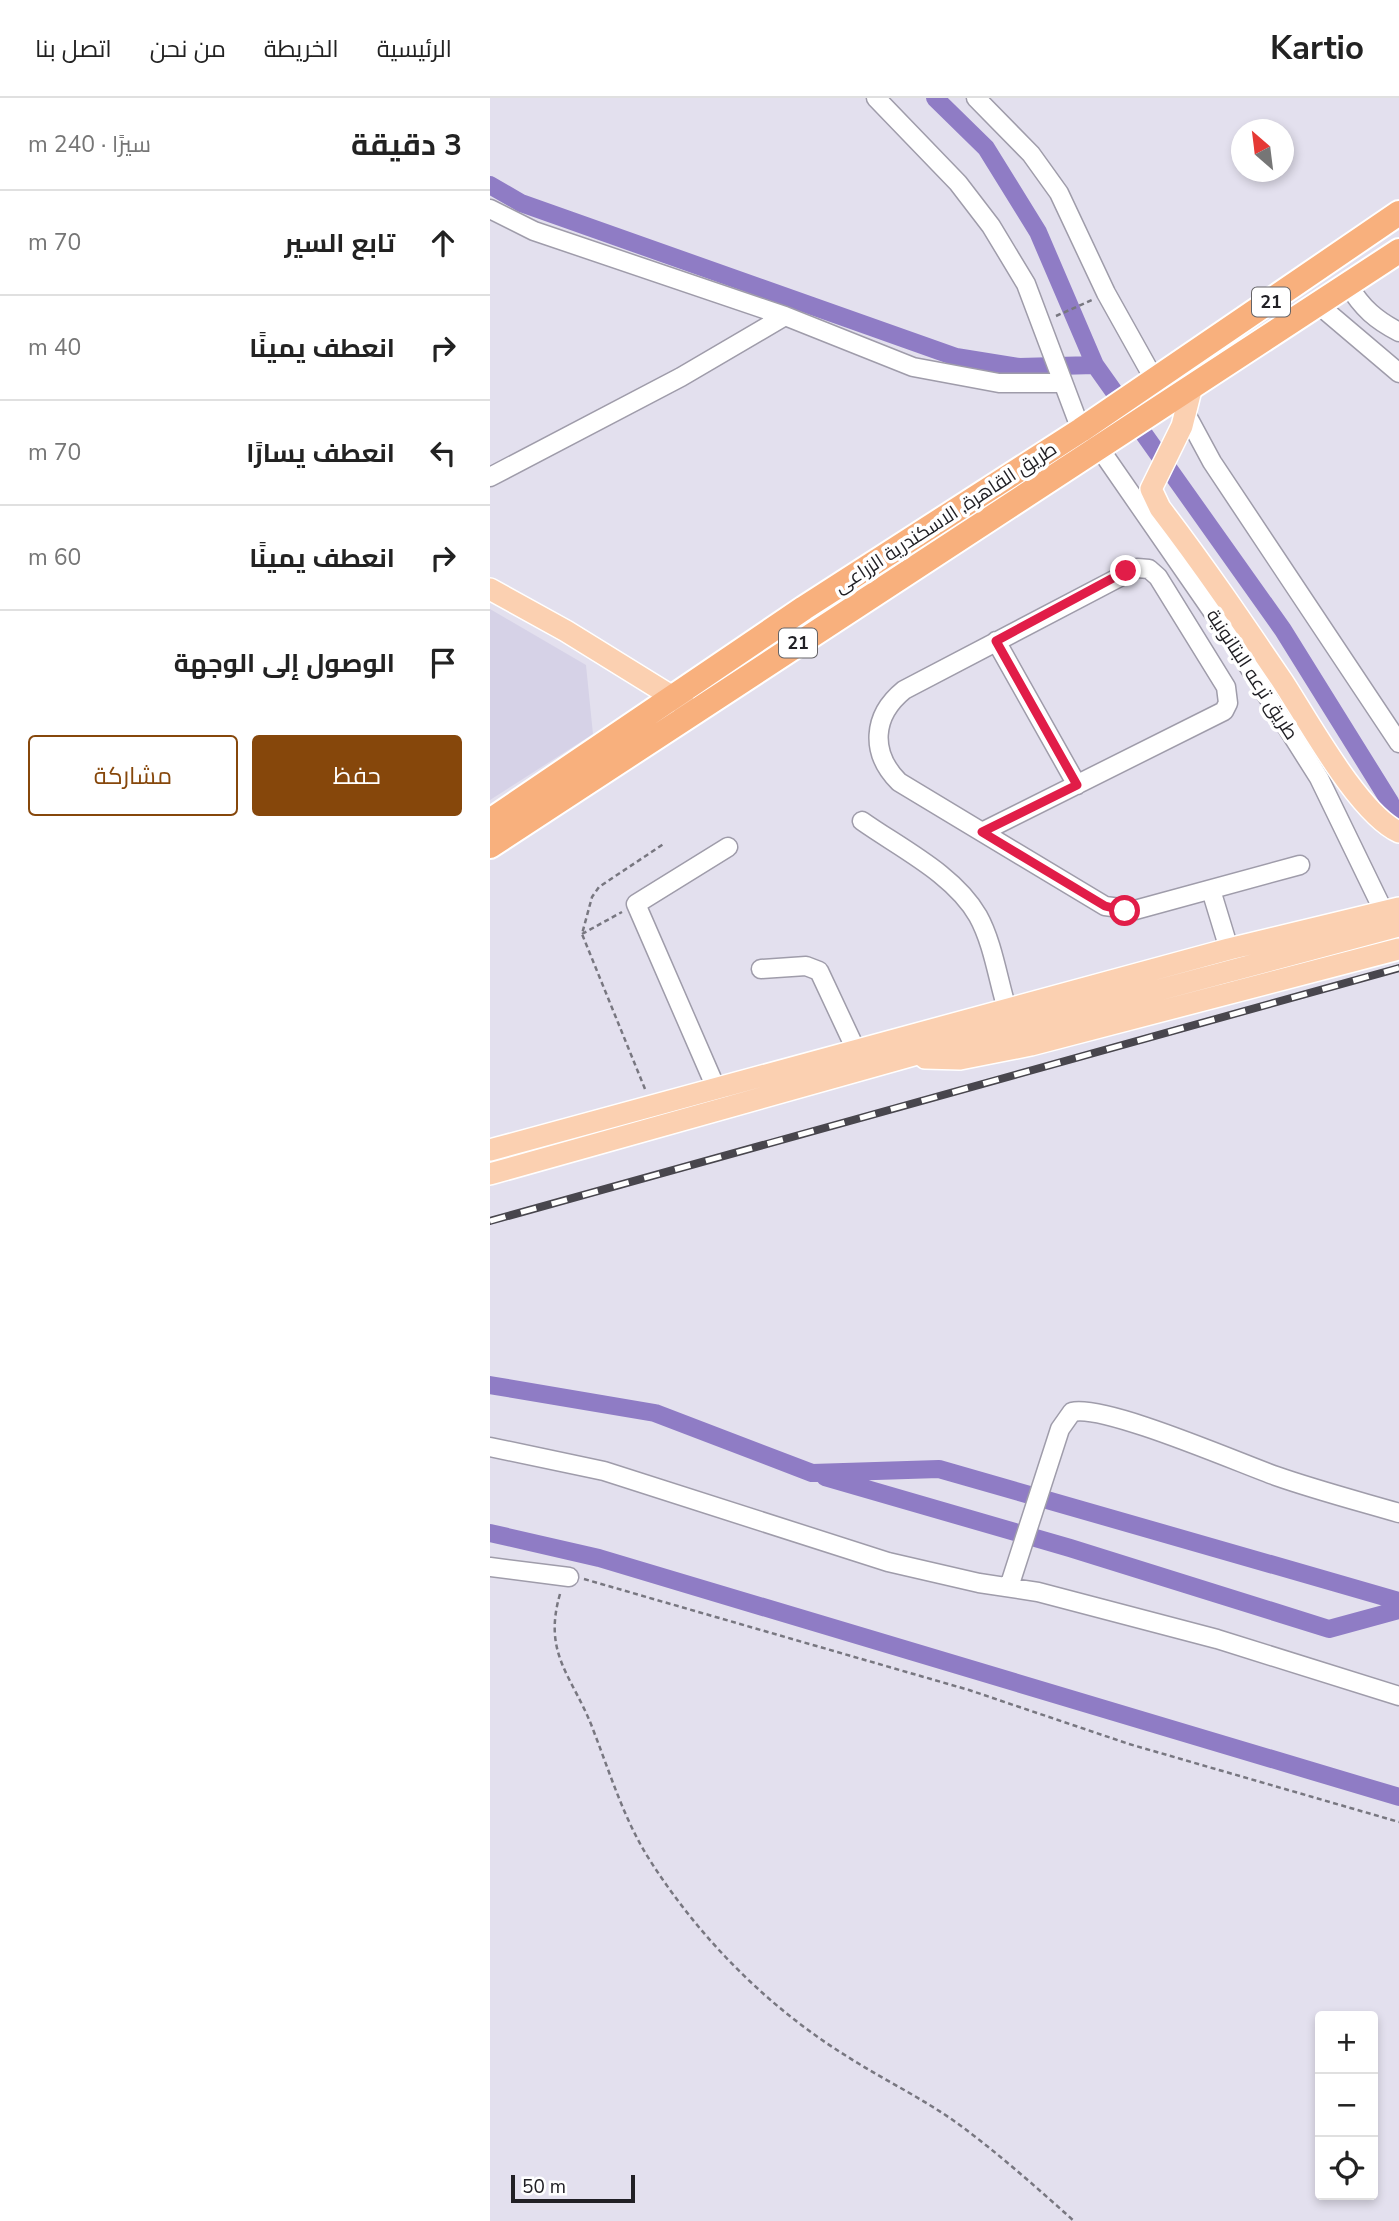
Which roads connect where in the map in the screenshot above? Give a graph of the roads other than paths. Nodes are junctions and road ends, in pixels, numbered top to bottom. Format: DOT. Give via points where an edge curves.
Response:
graph roads {
  1 [pos="876,98"];
  2 [pos="976,98"];
  3 [pos="490,209"];
  4 [pos="1399,214"];
  5 [pos="1399,251"];
  6 [pos="1349,286"];
  7 [pos="1320,306"];
  8 [pos="785,316"];
  9 [pos="1399,332"];
  10 [pos="1399,373"];
  11 [pos="1059,376"];
  12 [pos="1147,384"];
  13 [pos="1192,386"];
  14 [pos="1183,419"];
  15 [pos="1088,424"];
  16 [pos="1104,446"];
  17 [pos="490,477"];
  18 [pos="491,592"];
  19 [pos="996,641"];
  20 [pos="673,696"];
  21 [pos="695,712"];
  22 [pos="1399,743"];
  23 [pos="1077,785"];
  24 [pos="490,821"];
  25 [pos="862,821"];
  26 [pos="982,832"];
  27 [pos="1399,832"];
  28 [pos="490,846"];
  29 [pos="728,847"];
  30 [pos="1300,865"];
  31 [pos="1211,890"];
  32 [pos="1394,915"];
  33 [pos="1229,949"];
  34 [pos="1399,949"];
  35 [pos="761,969"];
  36 [pos="1007,1009"];
  37 [pos="856,1050"];
  38 [pos="914,1055"];
  39 [pos="716,1088"];
  40 [pos="490,1150"];
  41 [pos="490,1174"];
  42 [pos="490,1447"];
  43 [pos="1399,1513"];
  44 [pos="490,1567"];
  45 [pos="569,1577"];
  46 [pos="1009,1587"];
  47 [pos="1399,1696"];
  1 -- 11 [label="street" via="979,209 1026,284"];
  2 -- 12 [label="street" via="1031,154 1059,193"];
  3 -- 8 [label="street" via="534,231"];
  4 -- 12 [label="highway, طريق القاهرة, الاسكندرية الزراعى / 21"];
  5 -- 6 [label="highway, طريق القاهرة, الاسكندرية الزراعى / 21"];
  6 -- 7 [label="highway, طريق القاهرة, الاسكندرية الزراعى / 21"];
  6 -- 9 [label="street" via="1359,304"];
  7 -- 10 [label="street"];
  7 -- 13 [label="highway, طريق القاهرة, الاسكندرية الزراعى / 21"];
  8 -- 11 [label="street" via="913,367 999,383"];
  8 -- 17 [label="street"];
  11 -- 15 [label="street"];
  12 -- 15 [label="highway, طريق القاهرة, الاسكندرية الزراعى / 21"];
  13 -- 14 [label="main road"];
  13 -- 16 [label="highway, طريق القاهرة, الاسكندرية الزراعى / 21"];
  14 -- 22 [label="street"];
  14 -- 27 [label="main road" via="1151,489 1160,508 1357,793 1382,825"];
  15 -- 20 [label="highway, طريق القاهرة, الاسكندرية الزراعى / 21"];
  16 -- 21 [label="highway, طريق القاهرة, الاسكندرية الزراعى / 21"];
  16 -- 32 [label="street, طريق ترعه البتانونية" via="1319,778"];
  18 -- 20 [label="main road"];
  19 -- 23 [label="street"];
  19 -- 23 [label="street" via="1126,571 1149,569 1158,576 1226,687 1224,711"];
  19 -- 26 [label="street" via="904,690 888,706 878,727 881,757 893,776"];
  20 -- 21 [label="main road"];
  20 -- 24 [label="highway, طريق القاهرة, الاسكندرية الزراعى / 21"];
  21 -- 28 [label="highway, طريق القاهرة, الاسكندرية الزراعى / 21"];
  23 -- 26 [label="street"];
  25 -- 36 [label="street" via="945,879 970,904 979,919"];
  26 -- 31 [label="street" via="1115,909 1135,910"];
  29 -- 39 [label="street" via="636,904"];
  30 -- 31 [label="street"];
  31 -- 33 [label="street"];
  32 -- 33 [label="main road"];
  32 -- 38 [label="main road"];
  33 -- 36 [label="main road"];
  34 -- 38 [label="main road" via="1031,1045 960,1059"];
  35 -- 37 [label="street" via="806,966 819,971"];
  36 -- 37 [label="main road"];
  37 -- 39 [label="main road"];
  38 -- 41 [label="main road"];
  39 -- 40 [label="main road"];
  42 -- 46 [label="street" via="604,1471 888,1562"];
  43 -- 46 [label="street" via="1279,1477 1090,1410 1072,1412 1060,1429"];
  44 -- 45 [label="street"];
  46 -- 47 [label="street" via="1217,1639"];
}
